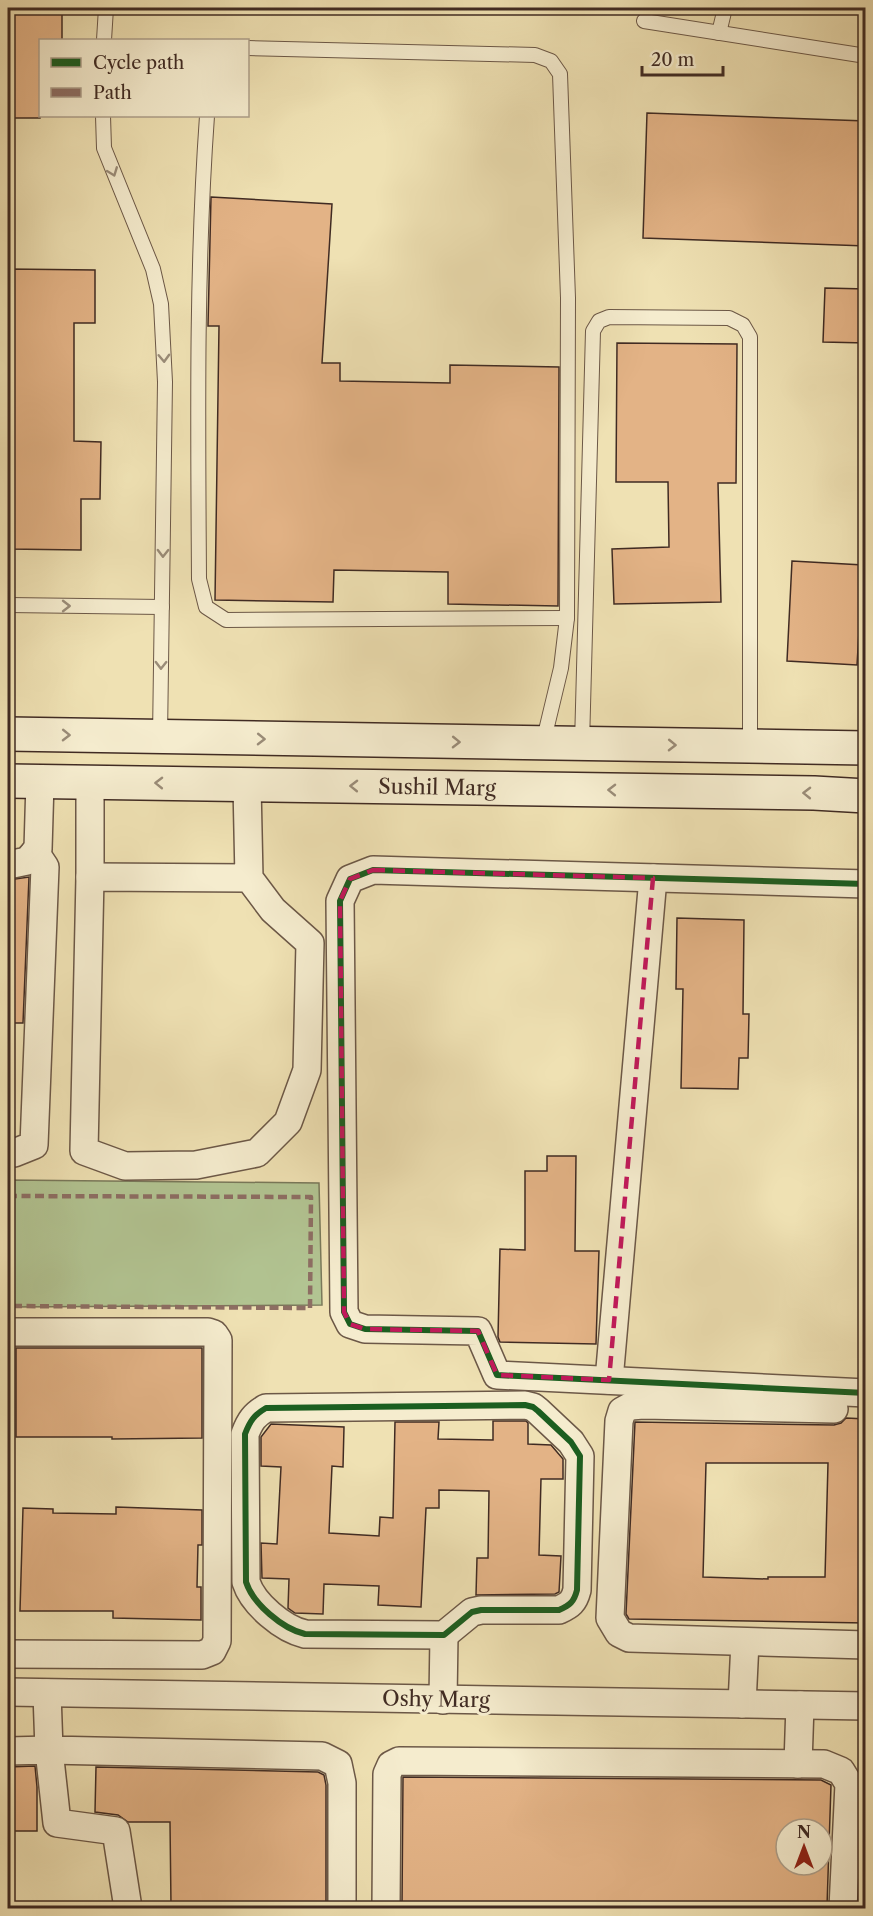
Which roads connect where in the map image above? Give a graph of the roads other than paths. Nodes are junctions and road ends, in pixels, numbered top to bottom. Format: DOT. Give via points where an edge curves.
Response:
graph roads {
  1 [pos="106,8"];
  2 [pos="725,8"];
  3 [pos="644,21"];
  4 [pos="718,33"];
  5 [pos="104,39"];
  6 [pos="249,48"];
  7 [pos="866,56"];
  8 [pos="103,117"];
  9 [pos="207,117"];
  10 [pos="8,605"];
  11 [pos="162,606"];
  12 [pos="567,618"];
  13 [pos="8,734"];
  14 [pos="160,737"];
  15 [pos="543,743"];
  16 [pos="582,744"];
  17 [pos="750,746"];
  18 [pos="866,748"];
  19 [pos="8,781"];
  20 [pos="40,782"];
  21 [pos="90,782"];
  22 [pos="247,785"];
  23 [pos="866,796"];
  24 [pos="35,852"];
  25 [pos="8,865"];
  26 [pos="90,877"];
  27 [pos="249,878"];
  28 [pos="653,878"];
  29 [pos="866,884"];
  30 [pos="8,1154"];
  31 [pos="8,1332"];
  32 [pos="609,1380"];
  33 [pos="866,1393"];
  34 [pos="866,1410"];
  35 [pos="444,1635"];
  36 [pos="745,1642"];
  37 [pos="866,1645"];
  38 [pos="8,1654"];
  39 [pos="8,1692"];
  40 [pos="47,1693"];
  41 [pos="443,1700"];
  42 [pos="742,1704"];
  43 [pos="800,1705"];
  44 [pos="866,1706"];
  45 [pos="49,1750"];
  46 [pos="8,1751"];
  47 [pos="798,1764"];
  48 [pos="128,1908"];
  49 [pos="342,1908"];
  50 [pos="386,1908"];
  51 [pos="843,1908"];
  1 -- 5 [label="lane"];
  2 -- 4 [label="lane"];
  3 -- 4 [label="lane"];
  4 -- 7 [label="lane"];
  6 -- 12 [label="lane" via="535,55 551,61 560,74 568,298"];
  8 -- 11 [label="lane, one-way" via="104,148 153,269 161,304 165,382"];
  9 -- 12 [label="lane" via="201,193 198,362 200,579 206,606 226,620"];
  10 -- 11 [label="lane, one-way"];
  11 -- 14 [label="lane, one-way"];
  12 -- 15 [label="lane" via="561,668"];
  13 -- 14 [label="street, one-way"];
  14 -- 15 [label="street, one-way"];
  15 -- 16 [label="street"];
  16 -- 17 [label="street, one-way"];
  16 -- 17 [label="lane" via="593,331 599,321 609,317 729,318 743,325 750,337"];
  17 -- 18 [label="street"];
  19 -- 20 [label="street, Sushil Marg"];
  20 -- 21 [label="street, Sushil Marg"];
  20 -- 24 [label="street"];
  22 -- 21 [label="street, Sushil Marg, one-way"];
  21 -- 26 [label="street"];
  23 -- 22 [label="street, Sushil Marg, one-way"];
  22 -- 27 [label="street"];
  24 -- 25 [label="street" via="27,861"];
  24 -- 30 [label="street" via="45,867 34,1145"];
  26 -- 27 [label="street"];
  26 -- 27 [label="street" via="84,1151 125,1166 196,1165 257,1153 288,1122 307,1070 310,943 273,910"];
  28 -- 29 [label="street"];
  28 -- 32 [label="street"];
  28 -- 32 [label="street" via="373,870 350,879 340,901 344,1312 350,1324 365,1329 478,1331 497,1375"];
  31 -- 38 [label="street" via="208,1332 218,1340 216,1641 212,1652"];
  32 -- 33 [label="street"];
  34 -- 36 [label="street" via="643,1405 621,1412 610,1618 614,1626 629,1638"];
  35 -- 35 [label="street" via="292,1631 255,1599 246,1582 245,1434 255,1415 266,1408 525,1405 538,1411 571,1442 581,1464 574,1601 559,1610 472,1612"];
  35 -- 41 [label="street"];
  36 -- 37 [label="street"];
  36 -- 42 [label="street"];
  39 -- 40 [label="street, Oshy Marg"];
  40 -- 41 [label="street, Oshy Marg"];
  40 -- 45 [label="street"];
  41 -- 42 [label="street, Oshy Marg"];
  42 -- 43 [label="street, Oshy Marg"];
  43 -- 44 [label="street, Oshy Marg"];
  43 -- 47 [label="street"];
  45 -- 46 [label="street"];
  45 -- 48 [label="street" via="57,1823 116,1830"];
  45 -- 49 [label="street" via="322,1756 338,1764 342,1783"];
  47 -- 50 [label="street" via="399,1761 387,1774"];
  47 -- 51 [label="street" via="824,1764 841,1771 849,1784"];
}
